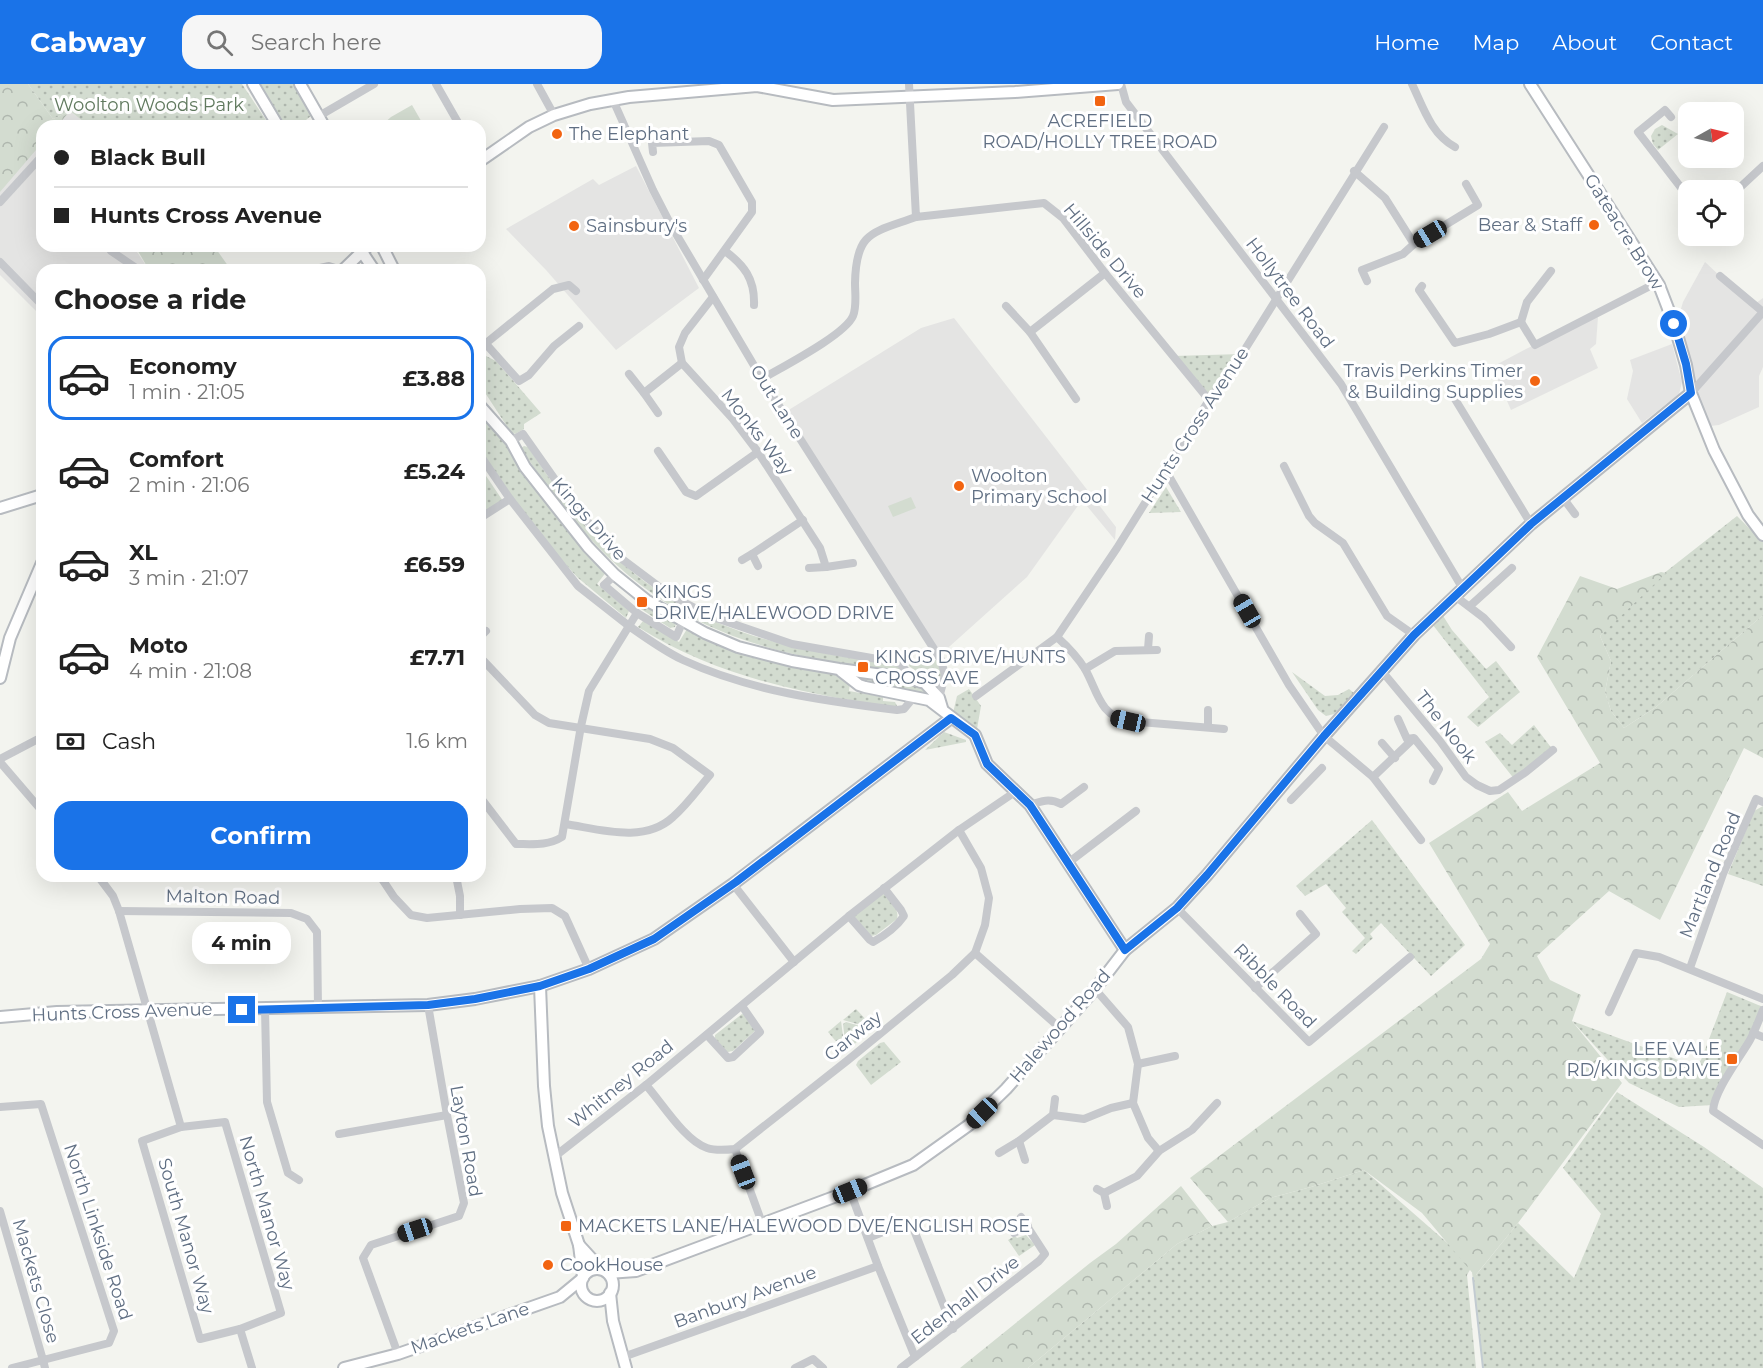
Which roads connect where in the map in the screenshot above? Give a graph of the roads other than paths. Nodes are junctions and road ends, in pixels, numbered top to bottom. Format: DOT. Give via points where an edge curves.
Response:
graph roads {
  1 [pos="253,84"];
  2 [pos="300,84"];
  3 [pos="374,84"];
  4 [pos="436,84"];
  5 [pos="537,84"];
  6 [pos="909,84"];
  7 [pos="1120,84"];
  8 [pos="1412,84"];
  9 [pos="1530,84"];
  10 [pos="909,97"];
  11 [pos="613,100"];
  12 [pos="554,115"];
  13 [pos="1671,117"];
  14 [pos="274,120"];
  15 [pos="320,120"];
  16 [pos="322,120"];
  17 [pos="457,120"];
  18 [pos="1384,127"];
  19 [pos="651,134"];
  20 [pos="1455,147"];
  21 [pos="486,157"];
  22 [pos="36,163"];
  23 [pos="1763,166"];
  24 [pos="1354,171"];
  25 [pos="1466,184"];
  26 [pos="1678,184"];
  27 [pos="1744,184"];
  28 [pos="0,202"];
  29 [pos="916,217"];
  30 [pos="1414,244"];
  31 [pos="725,251"];
  32 [pos="112,252"];
  33 [pos="359,252"];
  34 [pos="0,262"];
  35 [pos="130,264"];
  36 [pos="348,264"];
  37 [pos="1551,271"];
  38 [pos="1105,273"];
  39 [pos="1720,276"];
  40 [pos="703,280"];
  41 [pos="1367,281"];
  42 [pos="1658,282"];
  43 [pos="1422,286"];
  44 [pos="576,291"];
  45 [pos="713,297"];
  46 [pos="36,299"];
  47 [pos="1275,299"];
  48 [pos="754,304"];
  49 [pos="1006,306"];
  50 [pos="1763,312"];
  51 [pos="1521,322"];
  52 [pos="579,326"];
  53 [pos="1030,332"];
  54 [pos="486,344"];
  55 [pos="486,349"];
  56 [pos="682,363"];
  57 [pos="629,374"];
  58 [pos="762,379"];
  59 [pos="1450,391"];
  60 [pos="644,393"];
  61 [pos="1691,393"];
  62 [pos="1076,399"];
  63 [pos="1209,400"];
  64 [pos="486,413"];
  65 [pos="658,413"];
  66 [pos="511,441"];
  67 [pos="658,451"];
  68 [pos="758,452"];
  69 [pos="486,464"];
  70 [pos="1284,466"];
  71 [pos="1166,471"];
  72 [pos="36,497"];
  73 [pos="510,498"];
  74 [pos="1563,498"];
  75 [pos="0,508"];
  76 [pos="486,514"];
  77 [pos="1575,514"];
  78 [pos="803,520"];
  79 [pos="1531,524"];
  80 [pos="1763,535"];
  81 [pos="752,554"];
  82 [pos="742,560"];
  83 [pos="854,563"];
  84 [pos="758,566"];
  85 [pos="826,567"];
  86 [pos="809,568"];
  87 [pos="1512,568"];
  88 [pos="615,574"];
  89 [pos="36,575"];
  90 [pos="1459,592"];
  91 [pos="1470,606"];
  92 [pos="637,613"];
  93 [pos="683,621"];
  94 [pos="629,626"];
  95 [pos="1414,635"];
  96 [pos="1149,636"];
  97 [pos="5,637"];
  98 [pos="1057,637"];
  99 [pos="1511,647"];
  100 [pos="1148,649"];
  101 [pos="1157,650"];
  102 [pos="486,663"];
  103 [pos="839,669"];
  104 [pos="1085,669"];
  105 [pos="1381,670"];
  106 [pos="0,678"];
  107 [pos="912,679"];
  108 [pos="976,696"];
  109 [pos="914,697"];
  110 [pos="940,703"];
  111 [pos="1208,710"];
  112 [pos="951,718"];
  113 [pos="1398,719"];
  114 [pos="581,726"];
  115 [pos="1208,727"];
  116 [pos="1224,729"];
  117 [pos="1324,736"];
  118 [pos="1414,738"];
  119 [pos="36,739"];
  120 [pos="1382,743"];
  121 [pos="1553,750"];
  122 [pos="1395,758"];
  123 [pos="0,760"];
  124 [pos="1322,768"];
  125 [pos="1373,777"];
  126 [pos="1288,780"];
  127 [pos="1433,781"];
  128 [pos="1084,787"];
  129 [pos="1301,790"];
  130 [pos="1015,792"];
  131 [pos="1291,800"];
  132 [pos="1763,802"];
  133 [pos="36,804"];
  134 [pos="486,804"];
  135 [pos="1030,805"];
  136 [pos="1136,812"];
  137 [pos="565,824"];
  138 [pos="959,830"];
  139 [pos="1420,840"];
  140 [pos="1068,863"];
  141 [pos="102,882"];
  142 [pos="384,882"];
  143 [pos="457,882"];
  144 [pos="733,884"];
  145 [pos="884,888"];
  146 [pos="1177,908"];
  147 [pos="119,910"];
  148 [pos="1300,914"];
  149 [pos="460,915"];
  150 [pos="849,916"];
  151 [pos="1125,950"];
  152 [pos="975,953"];
  153 [pos="1410,957"];
  154 [pos="795,962"];
  155 [pos="1690,968"];
  156 [pos="589,969"];
  157 [pos="540,986"];
  158 [pos="1255,988"];
  159 [pos="1095,989"];
  160 [pos="1763,999"];
  161 [pos="428,1005"];
  162 [pos="742,1006"];
  163 [pos="318,1007"];
  164 [pos="265,1009"];
  165 [pos="148,1010"];
  166 [pos="1763,1010"];
  167 [pos="1609,1012"];
  168 [pos="0,1017"];
  169 [pos="1060,1028"];
  170 [pos="1753,1033"];
  171 [pos="707,1035"];
  172 [pos="1763,1037"];
  173 [pos="1175,1056"];
  174 [pos="1138,1064"];
  175 [pos="646,1085"];
  176 [pos="1055,1099"];
  177 [pos="1133,1103"];
  178 [pos="1217,1103"];
  179 [pos="0,1107"];
  180 [pos="447,1115"];
  181 [pos="1053,1115"];
  182 [pos="181,1127"];
  183 [pos="339,1134"];
  184 [pos="1019,1141"];
  185 [pos="1763,1145"];
  186 [pos="735,1149"];
  187 [pos="1159,1151"];
  188 [pos="999,1153"];
  189 [pos="554,1157"];
  190 [pos="1025,1160"];
  191 [pos="299,1180"];
  192 [pos="850,1191"];
  193 [pos="1107,1206"];
  194 [pos="0,1211"];
  195 [pos="1021,1217"];
  196 [pos="762,1223"];
  197 [pos="1028,1226"];
  198 [pos="1014,1233"];
  199 [pos="868,1238"];
  200 [pos="579,1245"];
  201 [pos="878,1266"];
  202 [pos="604,1271"];
  203 [pos="636,1271"];
  204 [pos="583,1278"];
  205 [pos="612,1291"];
  206 [pos="560,1297"];
  207 [pos="592,1299"];
  208 [pos="613,1321"];
  209 [pos="240,1329"];
  210 [pos="952,1329"];
  211 [pos="398,1354"];
  212 [pos="915,1357"];
  213 [pos="624,1363"];
  214 [pos="44,1364"];
  215 [pos="12,1368"];
  216 [pos="252,1368"];
  217 [pos="344,1368"];
  218 [pos="795,1368"];
  219 [pos="823,1368"];
  220 [pos="901,1368"];
  1 -- 14 [label="street"];
  2 -- 15 [label="street"];
  3 -- 16 [label="street"];
  4 -- 17 [label="street"];
  5 -- 12 [label="street"];
  6 -- 10 [label="street"];
  7 -- 10 [label="street"];
  7 -- 47 [label="street, Hollytree Road" via="1126,102"];
  8 -- 20 [label="street" via="1433,127"];
  9 -- 42 [label="street, Gateacre Brow"];
  10 -- 11 [label="street" via="833,100 757,86"];
  10 -- 29 [label="street"];
  11 -- 12 [label="street"];
  11 -- 40 [label="street, Out Lane" via="653,190"];
  12 -- 21 [label="street"];
  13 -- 26 [label="street" via="1665,110 1638,132"];
  18 -- 24 [label="street, Hunts Cross Avenue"];
  19 -- 31 [label="street" via="653,148 709,141 719,145 752,202 752,212"];
  22 -- 28 [label="street"];
  23 -- 27 [label="street"];
  24 -- 30 [label="street" via="1385,198"];
  24 -- 47 [label="street, Hunts Cross Avenue"];
  25 -- 30 [label="street" via="1478,205"];
  29 -- 38 [label="street, Hillside Drive" via="1044,202 1063,218"];
  29 -- 58 [label="street" via="871,233 861,244 855,267 853,316 845,326"];
  30 -- 41 [label="street" via="1403,254 1358,272"];
  31 -- 40 [label="street"];
  31 -- 48 [label="street" via="747,270"];
  32 -- 35 [label="street"];
  33 -- 36 [label="street"];
  34 -- 46 [label="street"];
  37 -- 51 [label="street" via="1527,302"];
  38 -- 53 [label="street"];
  38 -- 63 [label="street, Hillside Drive"];
  39 -- 50 [label="street"];
  40 -- 45 [label="street, Out Lane"];
  42 -- 51 [label="street" via="1535,345"];
  42 -- 61 [label="street, Gateacre Brow" via="1686,364"];
  43 -- 51 [label="street" via="1419,290 1455,343"];
  44 -- 54 [label="street" via="569,285 554,288"];
  45 -- 56 [label="street" via="685,333 679,347"];
  45 -- 58 [label="street, Out Lane"];
  47 -- 63 [label="street, Hunts Cross Avenue"];
  47 -- 90 [label="street, Hollytree Road" via="1341,384"];
  49 -- 53 [label="street"];
  50 -- 61 [label="street"];
  52 -- 55 [label="street" via="519,381"];
  53 -- 62 [label="street"];
  56 -- 60 [label="street"];
  56 -- 68 [label="street, Monks Way"];
  57 -- 60 [label="street"];
  58 -- 110 [label="street, Out Lane" via="941,660 945,675"];
  59 -- 79 [label="street"];
  60 -- 65 [label="street"];
  61 -- 74 [label="street, Halewood Road"];
  61 -- 80 [label="street, Gateacre Brow" via="1726,475"];
  63 -- 71 [label="street, Hunts Cross Avenue"];
  64 -- 66 [label="street, Kings Drive"];
  66 -- 88 [label="street, Kings Drive" via="532,476 588,547"];
  66 -- 107 [label="street, Kings Drive" via="523,434 573,505 618,556 685,604 792,644 900,663"];
  67 -- 68 [label="street" via="686,492 696,495"];
  68 -- 78 [label="street, Monks Way"];
  69 -- 73 [label="street"];
  70 -- 95 [label="street" via="1309,516 1343,543 1387,616"];
  71 -- 98 [label="street, Hunts Cross Avenue"];
  71 -- 117 [label="street" via="1289,685"];
  72 -- 75 [label="street"];
  73 -- 76 [label="street"];
  73 -- 94 [label="street" via="578,586"];
  74 -- 77 [label="street"];
  74 -- 79 [label="street, Halewood Road"];
  78 -- 81 [label="street"];
  78 -- 85 [label="street, Monks Way"];
  79 -- 90 [label="street, Halewood Road"];
  81 -- 82 [label="street"];
  81 -- 84 [label="street"];
  83 -- 85 [label="street"];
  85 -- 86 [label="street"];
  87 -- 91 [label="street"];
  88 -- 92 [label="street, Kings Drive" via="604,585"];
  88 -- 93 [label="street, Kings Drive" via="646,600"];
  89 -- 97 [label="street"];
  90 -- 91 [label="street"];
  90 -- 95 [label="street, Halewood Road"];
  91 -- 99 [label="street"];
  92 -- 93 [label="street, Kings Drive" via="675,637"];
  92 -- 94 [label="street"];
  93 -- 103 [label="street, Kings Drive" via="738,646"];
  94 -- 109 [label="street" via="684,660 750,685 897,710"];
  94 -- 114 [label="street" via="589,692"];
  95 -- 105 [label="street, Halewood Road"];
  96 -- 100 [label="street"];
  97 -- 106 [label="street"];
  98 -- 104 [label="street"];
  98 -- 108 [label="street, Hunts Cross Avenue"];
  100 -- 101 [label="street"];
  100 -- 104 [label="street" via="1115,651"];
  102 -- 114 [label="street" via="535,715 549,723"];
  103 -- 107 [label="street, Kings Drive"];
  103 -- 109 [label="street, Kings Drive" via="865,687"];
  104 -- 115 [label="street" via="1105,709 1115,718"];
  105 -- 117 [label="street, Halewood Road"];
  105 -- 121 [label="street, The Nook" via="1466,777 1477,785 1499,790"];
  107 -- 110 [label="street, Kings Drive" via="925,683"];
  109 -- 110 [label="street, Kings Drive"];
  110 -- 112 [label="street"];
  111 -- 115 [label="street"];
  112 -- 130 [label="street" via="975,735 987,764"];
  112 -- 144 [label="street, Hunts Cross Avenue"];
  113 -- 118 [label="street" via="1407,739"];
  114 -- 137 [label="street"];
  114 -- 137 [label="street" via="650,738 673,748 710,775 672,819 647,832 625,833"];
  115 -- 116 [label="street"];
  117 -- 125 [label="street"];
  117 -- 126 [label="street, Halewood Road"];
  118 -- 122 [label="street"];
  118 -- 127 [label="street" via="1439,769"];
  119 -- 123 [label="street"];
  120 -- 122 [label="street"];
  122 -- 125 [label="street"];
  123 -- 133 [label="street"];
  124 -- 129 [label="street"];
  125 -- 139 [label="street"];
  126 -- 129 [label="street"];
  126 -- 146 [label="street, Halewood Road"];
  128 -- 135 [label="street" via="1061,804 1044,801"];
  129 -- 131 [label="street"];
  130 -- 135 [label="street"];
  130 -- 138 [label="street, Whitney Road"];
  132 -- 155 [label="street, Martland Road" via="1756,799 1723,874"];
  134 -- 137 [label="street" via="516,844 554,842 562,837"];
  135 -- 140 [label="street"];
  136 -- 140 [label="street"];
  138 -- 145 [label="street, Whitney Road"];
  138 -- 152 [label="street, Garway" via="981,868 989,898 985,926"];
  140 -- 151 [label="street"];
  141 -- 147 [label="street"];
  142 -- 149 [label="street" via="411,915"];
  143 -- 149 [label="street"];
  144 -- 154 [label="street"];
  144 -- 156 [label="street, Hunts Cross Avenue" via="654,939"];
  145 -- 150 [label="street, Whitney Road"];
  145 -- 150 [label="street" via="904,916 901,921 873,942"];
  146 -- 151 [label="street, Halewood Road"];
  146 -- 158 [label="street, Ribble Road"];
  147 -- 163 [label="street, Malton Road" via="291,913 307,919 317,932"];
  147 -- 165 [label="street"];
  148 -- 158 [label="street" via="1316,934"];
  149 -- 156 [label="street" via="552,908 565,916"];
  150 -- 154 [label="street, Whitney Road"];
  151 -- 159 [label="street, Halewood Road"];
  152 -- 169 [label="street"];
  152 -- 186 [label="street, Garway" via="849,1060"];
  153 -- 158 [label="street, Ribble Road" via="1309,1042"];
  154 -- 162 [label="street, Whitney Road"];
  155 -- 160 [label="street"];
  155 -- 167 [label="street" via="1636,953"];
  156 -- 157 [label="street, Hunts Cross Avenue"];
  157 -- 161 [label="street, Hunts Cross Avenue"];
  157 -- 189 [label="street" via="544,1086"];
  159 -- 169 [label="street, Halewood Road"];
  159 -- 174 [label="street" via="1128,1027"];
  161 -- 163 [label="street, Hunts Cross Avenue"];
  161 -- 180 [label="street, Layton Road"];
  162 -- 171 [label="street, Whitney Road"];
  162 -- 171 [label="street" via="760,1032 733,1057 724,1056"];
  163 -- 164 [label="street, Hunts Cross Avenue"];
  164 -- 165 [label="street, Hunts Cross Avenue"];
  164 -- 191 [label="street" via="267,1102 288,1173"];
  165 -- 168 [label="street, Hunts Cross Avenue"];
  165 -- 182 [label="street"];
  166 -- 170 [label="street"];
  169 -- 192 [label="street, Halewood Road" via="1006,1089 946,1143 913,1165"];
  170 -- 172 [label="street"];
  170 -- 185 [label="street" via="1728,1075 1713,1111"];
  171 -- 175 [label="street, Whitney Road"];
  173 -- 174 [label="street"];
  174 -- 177 [label="street"];
  175 -- 186 [label="street" via="699,1145"];
  175 -- 189 [label="street, Whitney Road"];
  176 -- 181 [label="street"];
  177 -- 181 [label="street" via="1084,1119"];
  177 -- 187 [label="street" via="1148,1138"];
  178 -- 187 [label="street" via="1192,1130"];
  179 -- 214 [label="street, North Linkside Road" via="41,1104 114,1331 109,1343"];
  180 -- 183 [label="street"];
  180 -- 211 [label="street, Layton Road" via="464,1203 459,1216 372,1245 363,1258"];
  181 -- 184 [label="street"];
  182 -- 209 [label="street, North Manor Way" via="225,1122 281,1313"];
  182 -- 209 [label="street, South Manor Way" via="142,1141 200,1339"];
  184 -- 188 [label="street"];
  184 -- 190 [label="street"];
  186 -- 196 [label="street"];
  187 -- 193 [label="street" via="1137,1176 1100,1191"];
  189 -- 200 [label="street"];
  192 -- 196 [label="street, Halewood Road"];
  192 -- 199 [label="street"];
  194 -- 214 [label="street, Mackets Close"];
  195 -- 197 [label="street"];
  196 -- 203 [label="street, Halewood Road"];
  197 -- 198 [label="street"];
  197 -- 210 [label="street, Edenhall Drive" via="1045,1254"];
  199 -- 201 [label="street"];
  199 -- 210 [label="street" via="903,1224 912,1225"];
  200 -- 202 [label="street"];
  200 -- 204 [label="street"];
  201 -- 212 [label="street"];
  201 -- 213 [label="street, Banbury Avenue"];
  202 -- 203 [label="street, Halewood Road"];
  202 -- 204 [label="street" via="591,1270"];
  202 -- 205 [label="street" via="612,1280"];
  203 -- 205 [label="street, Halewood Road"];
  204 -- 206 [label="street, Mackets Lane"];
  204 -- 207 [label="street" via="582,1288"];
  205 -- 207 [label="street" via="607,1297"];
  205 -- 208 [label="street"];
  206 -- 207 [label="street, Mackets Lane"];
  206 -- 211 [label="street, Mackets Lane"];
  207 -- 208 [label="street"];
  208 -- 213 [label="street"];
  209 -- 216 [label="street"];
  210 -- 212 [label="street, Edenhall Drive"];
  211 -- 217 [label="street, Mackets Lane"];
  212 -- 220 [label="street, Edenhall Drive"];
  214 -- 215 [label="street"];
  218 -- 219 [label="street" via="813,1359"];
}
